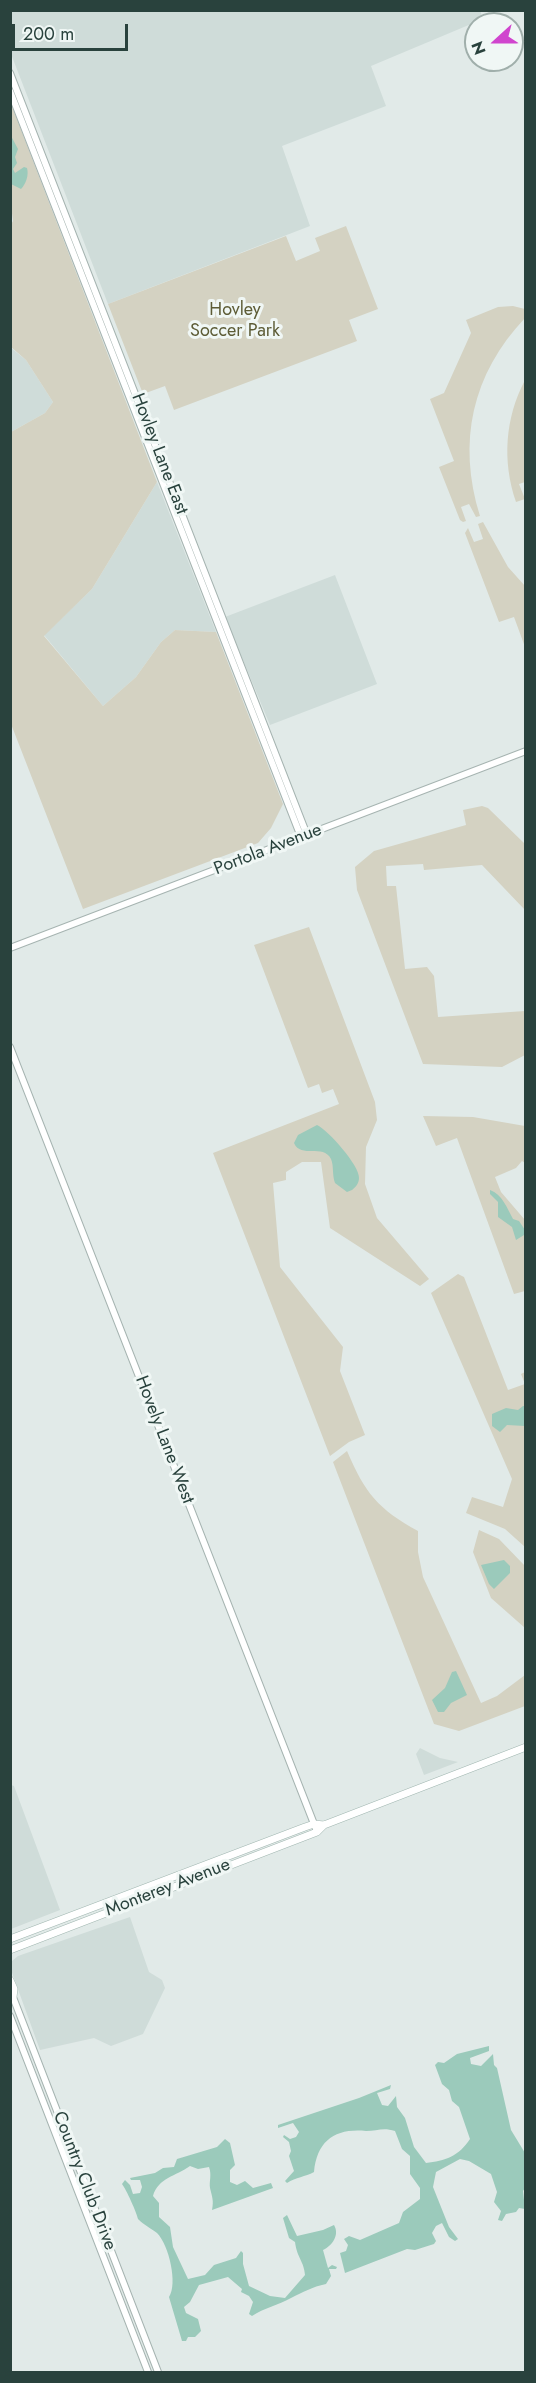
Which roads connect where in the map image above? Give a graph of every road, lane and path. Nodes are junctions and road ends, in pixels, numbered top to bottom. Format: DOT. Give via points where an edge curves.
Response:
graph roads {
  1 [pos="10,73"];
  2 [pos="10,90"];
  3 [pos="23,106"];
  4 [pos="40,166"];
  5 [pos="56,190"];
  6 [pos="102,325"];
  7 [pos="118,348"];
  8 [pos="246,696"];
  9 [pos="264,723"];
  10 [pos="525,751"];
  11 [pos="304,836"];
  12 [pos="10,948"];
  13 [pos="10,1047"];
  14 [pos="525,1747"];
  15 [pos="314,1824"];
  16 [pos="324,1825"];
  17 [pos="317,1832"];
  18 [pos="10,1939"];
  19 [pos="32,1941"];
  20 [pos="10,1950"];
  21 [pos="10,1955"];
  22 [pos="10,1980"];
  23 [pos="12,1993"];
  24 [pos="10,2016"];
  25 [pos="148,2371"];
  26 [pos="158,2373"];
  1 -- 3 [label="street, Hovley Lane East"];
  2 -- 3 [label="street"];
  2 -- 4 [label="street, Hovley Lane East"];
  3 -- 5 [label="street, Hovley Lane East"];
  4 -- 5 [label="street"];
  4 -- 6 [label="street, Hovley Lane East"];
  5 -- 7 [label="street, Hovley Lane East"];
  6 -- 7 [label="street" via="110,342"];
  6 -- 8 [label="street, Hovley Lane East"];
  7 -- 9 [label="street, Hovley Lane East"];
  8 -- 9 [label="street" via="259,723"];
  8 -- 11 [label="street, Hovley Lane East"];
  9 -- 11 [label="street, Hovley Lane East"];
  10 -- 11 [label="street, Portola Avenue"];
  11 -- 12 [label="street, Portola Avenue"];
  13 -- 15 [label="street, Hovely Lane West"];
  14 -- 16 [label="main road, Monterey Avenue"];
  15 -- 16 [label="main road, Monterey Avenue"];
  15 -- 17 [label="street, Hovely Lane West"];
  15 -- 18 [label="main road, Monterey Avenue"];
  16 -- 17 [label="main road, Monterey Avenue"];
  17 -- 19 [label="main road, Monterey Avenue"];
  19 -- 20 [label="main road, Monterey Avenue"];
  19 -- 21 [label="main road"];
  22 -- 23 [label="main road"];
  23 -- 26 [label="street, Country Club Drive"];
  24 -- 25 [label="street, Country Club Drive"];
}
